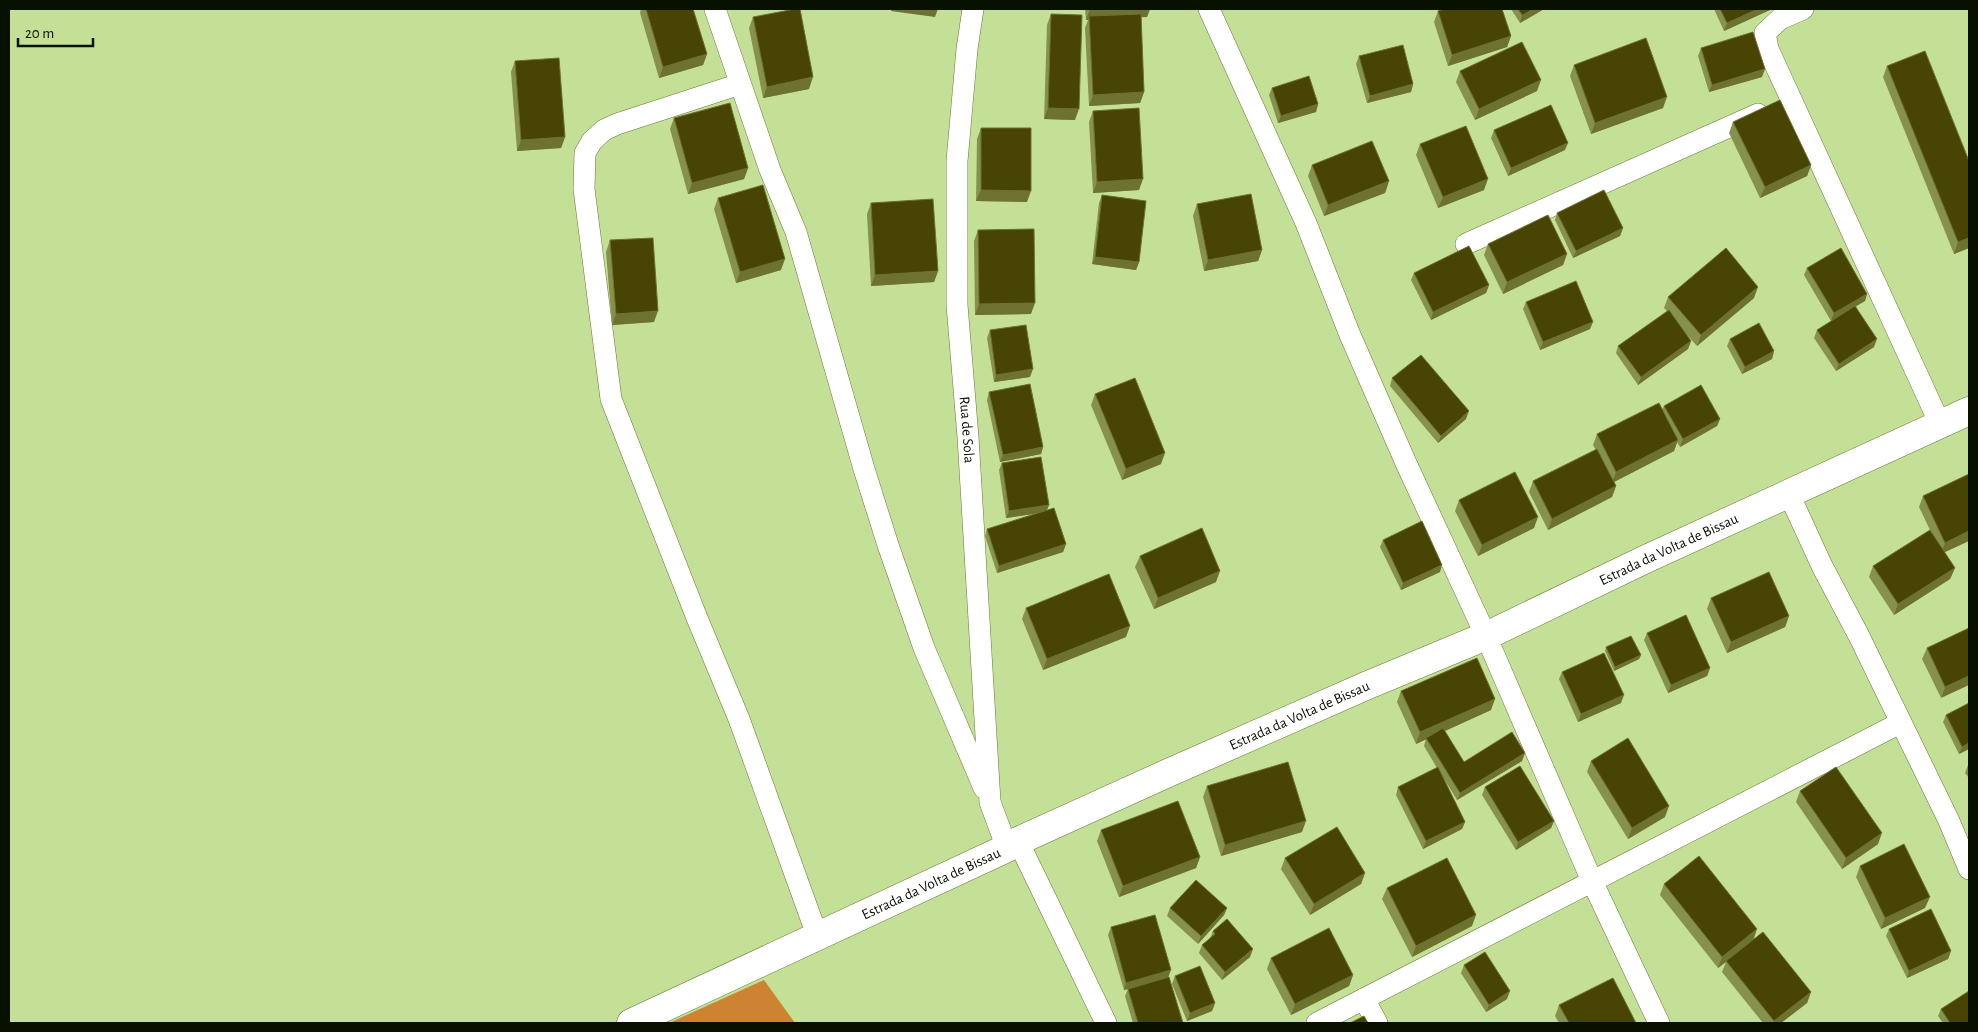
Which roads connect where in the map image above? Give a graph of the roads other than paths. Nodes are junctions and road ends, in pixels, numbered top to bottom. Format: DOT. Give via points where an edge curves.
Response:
graph roads {
  1 [pos="715,9"];
  2 [pos="973,9"];
  3 [pos="1209,9"];
  4 [pos="1803,9"];
  5 [pos="740,84"];
  6 [pos="1790,100"];
  7 [pos="1466,244"];
  8 [pos="1969,411"];
  9 [pos="1940,424"];
  10 [pos="1789,494"];
  11 [pos="1486,636"];
  12 [pos="1900,723"];
  13 [pos="990,802"];
  14 [pos="1013,844"];
  15 [pos="1969,869"];
  16 [pos="1592,881"];
  17 [pos="817,935"];
  18 [pos="1364,999"];
  19 [pos="631,1023"];
  20 [pos="1106,1023"];
  21 [pos="1317,1023"];
  22 [pos="1377,1023"];
  23 [pos="1659,1023"];
  1 -- 5 [label="street"];
  2 -- 13 [label="street, Rua de Sola" via="957,161 957,305"];
  3 -- 11 [label="street" via="1306,224 1406,463"];
  4 -- 6 [label="street" via="1780,19 1764,33"];
  5 -- 13 [label="street" via="796,232 888,545 924,648"];
  5 -- 17 [label="street" via="604,130 585,153 584,189 611,399 739,719"];
  6 -- 7 [label="street"];
  6 -- 9 [label="street"];
  8 -- 9 [label="main road, Estrada da Volta de Bissau"];
  9 -- 10 [label="main road, Estrada da Volta de Bissau"];
  10 -- 11 [label="main road, Estrada da Volta de Bissau"];
  10 -- 12 [label="street"];
  11 -- 14 [label="main road, Estrada da Volta de Bissau" via="1168,773"];
  11 -- 16 [label="street"];
  12 -- 15 [label="street"];
  12 -- 16 [label="street"];
  13 -- 14 [label="street, Rua de Sola"];
  14 -- 17 [label="main road, Estrada da Volta de Bissau"];
  14 -- 20 [label="street, Rua de Sola"];
  16 -- 18 [label="street"];
  16 -- 23 [label="street"];
  17 -- 19 [label="main road, Estrada da Volta de Bissau"];
  18 -- 21 [label="street"];
  18 -- 22 [label="street"];
}
